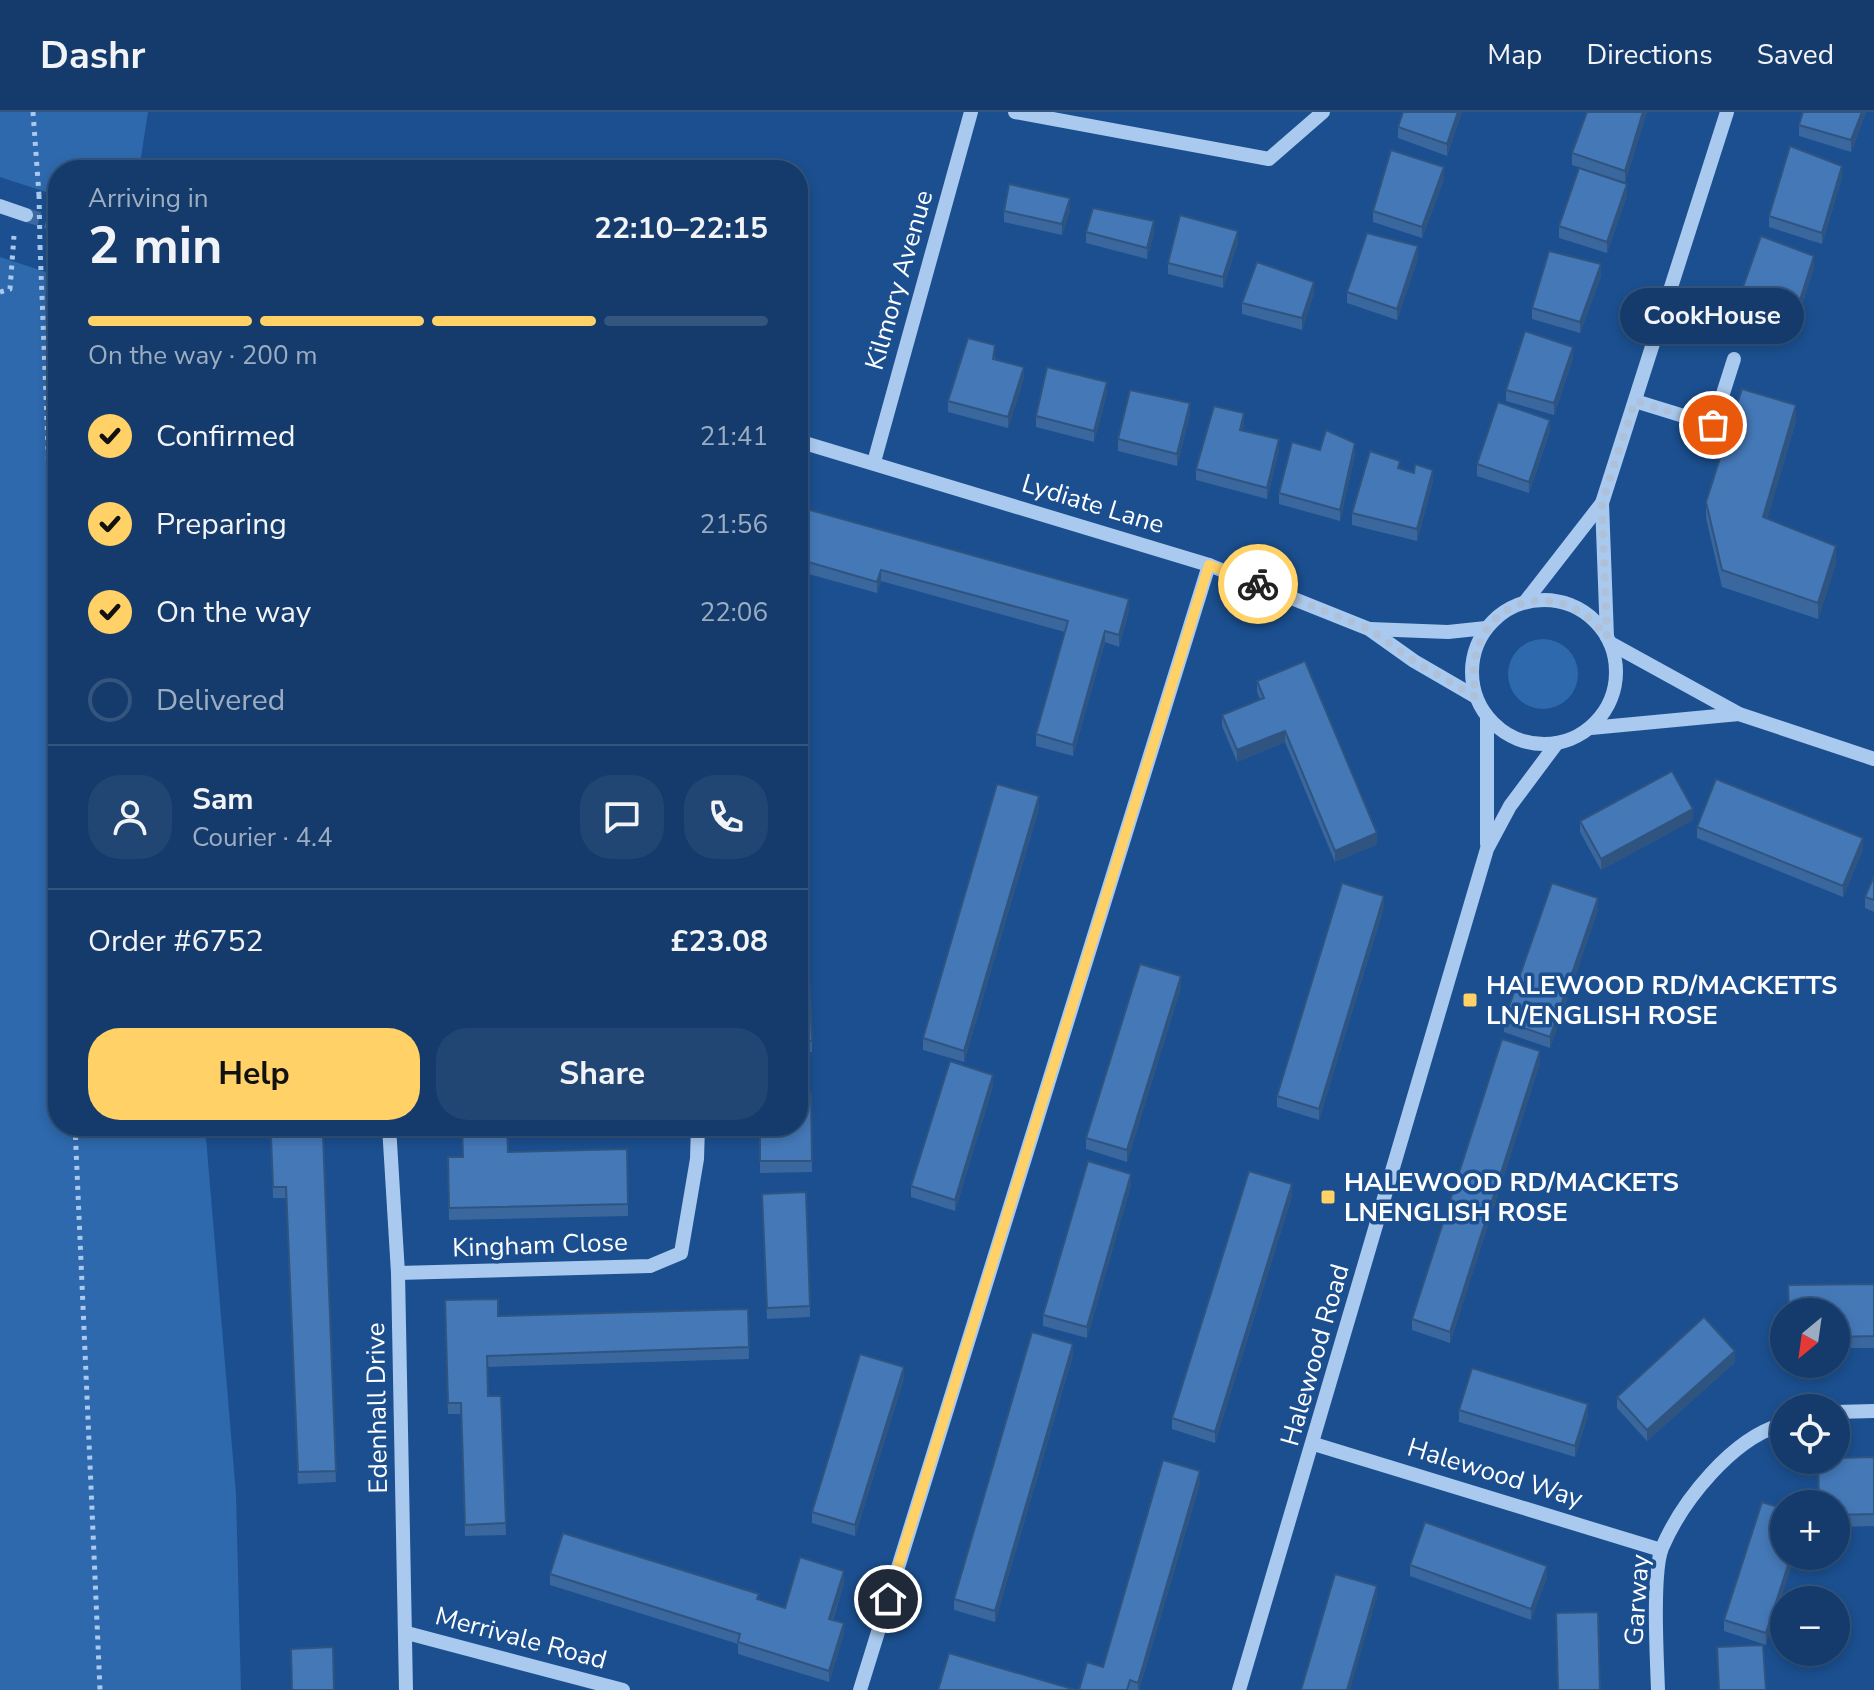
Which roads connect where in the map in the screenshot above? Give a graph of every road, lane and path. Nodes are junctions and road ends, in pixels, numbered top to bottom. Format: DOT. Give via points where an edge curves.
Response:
graph roads {
  1 [pos="33,112"];
  2 [pos="971,112"];
  3 [pos="1015,112"];
  4 [pos="1323,112"];
  5 [pos="1727,112"];
  6 [pos="0,206"];
  7 [pos="21,213"];
  8 [pos="0,292"];
  9 [pos="1734,359"];
  10 [pos="1635,401"];
  11 [pos="808,444"];
  12 [pos="48,447"];
  13 [pos="874,462"];
  14 [pos="1602,503"];
  15 [pos="1209,565"];
  16 [pos="1525,602"];
  17 [pos="1486,628"];
  18 [pos="1369,629"];
  19 [pos="1609,640"];
  20 [pos="1476,697"];
  21 [pos="1739,714"];
  22 [pos="1487,718"];
  23 [pos="1591,728"];
  24 [pos="1557,743"];
  25 [pos="1874,759"];
  26 [pos="1487,849"];
  27 [pos="75,1136"];
  28 [pos="390,1136"];
  29 [pos="698,1136"];
  30 [pos="398,1273"];
  31 [pos="1874,1411"];
  32 [pos="1850,1412"];
  33 [pos="1770,1432"];
  34 [pos="1314,1444"];
  35 [pos="1661,1550"];
  36 [pos="407,1633"];
  37 [pos="100,1690"];
  38 [pos="406,1690"];
  39 [pos="623,1690"];
  40 [pos="860,1690"];
  41 [pos="1239,1690"];
  42 [pos="1658,1690"];
  1 -- 12 [label="path, bridge"];
  2 -- 13 [label="street, Kilmory Avenue"];
  3 -- 4 [label="street" via="1269,159"];
  5 -- 10 [label="street"];
  6 -- 7 [label="street"];
  7 -- 8 [label="path" via="10,289"];
  9 -- 10 [label="street" via="1713,425"];
  10 -- 14 [label="street"];
  11 -- 13 [label="street, Lydiate Lane"];
  13 -- 15 [label="street, Lydiate Lane"];
  14 -- 16 [label="street"];
  14 -- 19 [label="street"];
  15 -- 18 [label="street, Lydiate Lane"];
  15 -- 40 [label="street"];
  16 -- 17 [label="street"];
  16 -- 19 [label="street" via="1549,599 1572,605 1592,618"];
  17 -- 18 [label="street, Lydiate Lane"];
  17 -- 20 [label="street" via="1474,650"];
  18 -- 20 [label="street, Lydiate Lane"];
  19 -- 21 [label="street"];
  19 -- 23 [label="street" via="1616,665 1614,689"];
  20 -- 22 [label="street"];
  21 -- 23 [label="street"];
  21 -- 25 [label="street"];
  22 -- 24 [label="street" via="1519,740"];
  22 -- 26 [label="street, Halewood Road"];
  23 -- 24 [label="street"];
  24 -- 26 [label="street, Halewood Road" via="1510,806"];
  26 -- 34 [label="street, Halewood Road"];
  27 -- 37 [label="path"];
  28 -- 30 [label="street, Edenhall Drive"];
  29 -- 30 [label="street, Kingham Close" via="681,1253 650,1266"];
  30 -- 36 [label="street, Edenhall Drive"];
  31 -- 32 [label="street"];
  33 -- 35 [label="street, Garway" via="1729,1454 1700,1486"];
  34 -- 35 [label="street, Halewood Way"];
  34 -- 41 [label="street, Halewood Road"];
  35 -- 42 [label="street, Garway"];
  36 -- 38 [label="street, Edenhall Drive"];
  36 -- 39 [label="street, Merrivale Road"];
}
